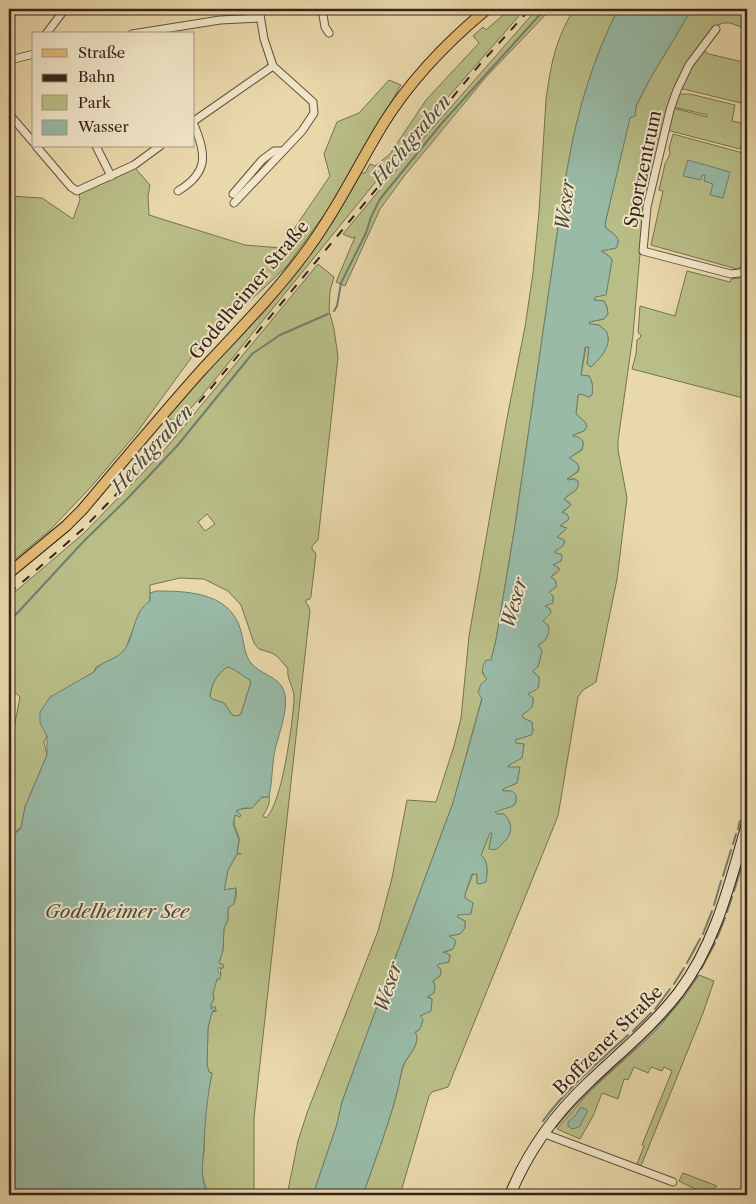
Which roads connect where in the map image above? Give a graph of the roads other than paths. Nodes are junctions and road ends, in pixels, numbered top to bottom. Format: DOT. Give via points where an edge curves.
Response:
graph roads {
  1 [pos="65,9"];
  2 [pos="259,9"];
  3 [pos="322,9"];
  4 [pos="487,9"];
  5 [pos="260,18"];
  6 [pos="716,29"];
  7 [pos="48,32"];
  8 [pos="144,32"];
  9 [pos="329,34"];
  10 [pos="32,54"];
  11 [pos="9,59"];
  12 [pos="273,66"];
  13 [pos="9,114"];
  14 [pos="195,120"];
  15 [pos="195,128"];
  16 [pos="32,141"];
  17 [pos="38,148"];
  18 [pos="97,148"];
  19 [pos="157,148"];
  20 [pos="282,152"];
  21 [pos="110,176"];
  22 [pos="178,192"];
  23 [pos="233,194"];
  24 [pos="234,203"];
  25 [pos="747,272"];
  26 [pos="9,572"];
  27 [pos="747,824"];
  28 [pos="543,1136"];
  29 [pos="673,1182"];
  30 [pos="510,1195"];
  1 -- 7 [label="street"];
  2 -- 5 [label="street"];
  3 -- 9 [label="street"];
  4 -- 26 [label="main road, Godelheimer Straße" via="436,55 407,90 382,125 329,220 288,274 82,510"];
  5 -- 8 [label="street" via="212,21"];
  5 -- 12 [label="street"];
  6 -- 25 [label="street, Sportzentrum" via="689,65 670,110 647,207 643,251 731,274"];
  10 -- 11 [label="street"];
  12 -- 14 [label="street"];
  12 -- 20 [label="street" via="315,107 302,131"];
  13 -- 16 [label="street"];
  15 -- 22 [label="street" via="203,164 195,178"];
  17 -- 21 [label="street" via="77,191"];
  18 -- 21 [label="street"];
  19 -- 21 [label="street" via="134,165"];
  20 -- 23 [label="street" via="274,151 262,160"];
  20 -- 24 [label="street"];
  27 -- 28 [label="street, Boffzener Straße" via="717,921 684,984 650,1026 569,1103"];
  28 -- 29 [label="street"];
  28 -- 30 [label="street, Boffzener Straße"];
}
